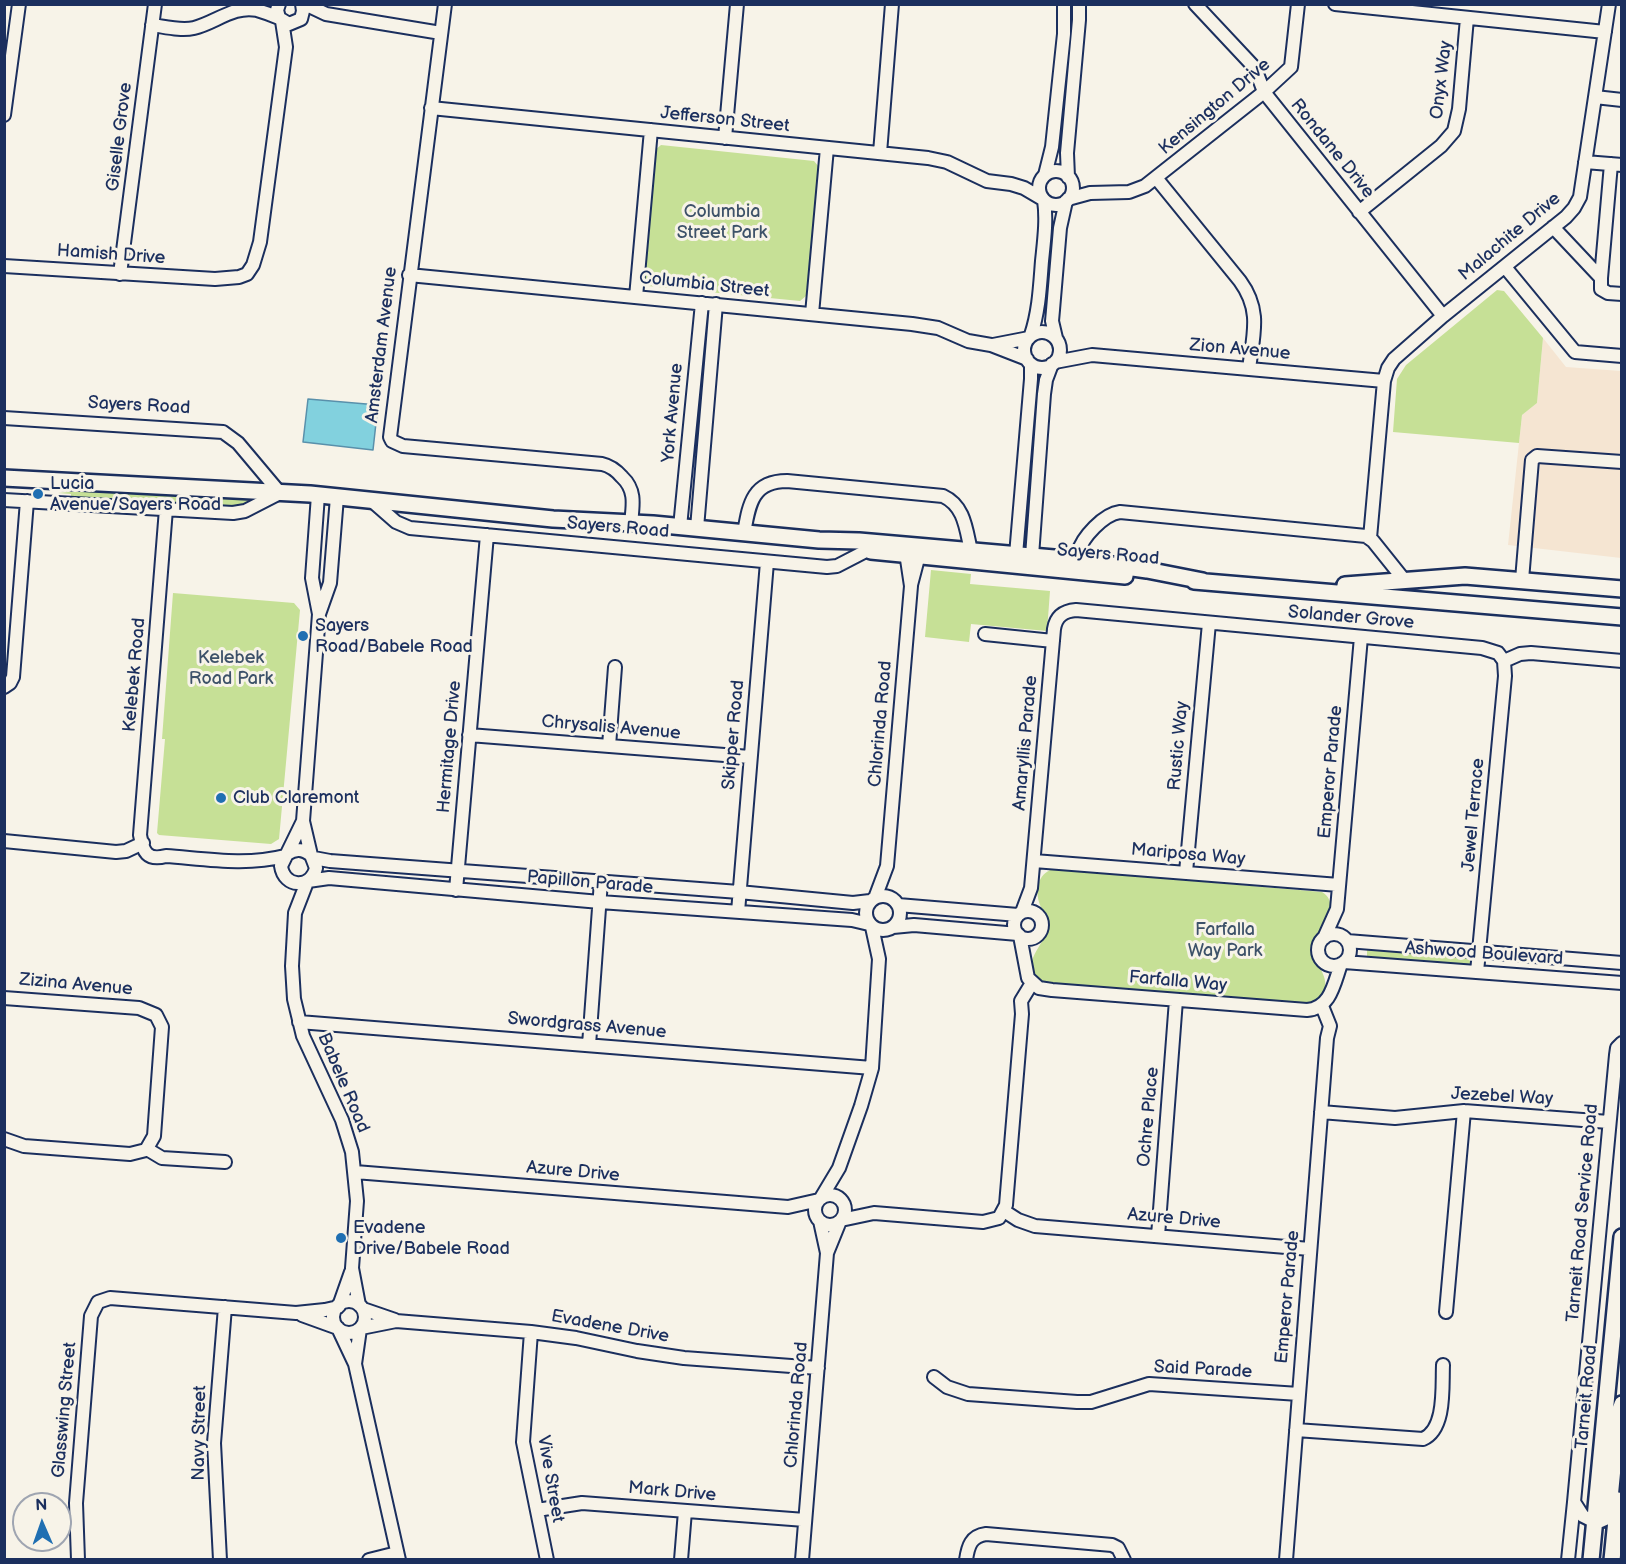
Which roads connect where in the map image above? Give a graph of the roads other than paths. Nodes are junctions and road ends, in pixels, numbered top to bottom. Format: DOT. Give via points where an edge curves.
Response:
graph roads {
  1 [pos="19,4"];
  2 [pos="155,4"];
  3 [pos="272,4"];
  4 [pos="279,4"];
  5 [pos="303,4"];
  6 [pos="445,4"];
  7 [pos="737,4"];
  8 [pos="892,4"];
  9 [pos="1064,4"];
  10 [pos="1078,4"];
  11 [pos="1195,4"];
  12 [pos="1298,4"];
  13 [pos="1335,4"];
  14 [pos="1609,4"];
  15 [pos="255,10"];
  16 [pos="326,14"];
  17 [pos="1467,18"];
  18 [pos="280,19"];
  19 [pos="299,20"];
  20 [pos="152,25"];
  21 [pos="1605,32"];
  22 [pos="441,33"];
  23 [pos="286,47"];
  24 [pos="1264,92"];
  25 [pos="1595,97"];
  26 [pos="1622,100"];
  27 [pos="431,108"];
  28 [pos="4,115"];
  29 [pos="651,130"];
  30 [pos="725,138"];
  31 [pos="827,148"];
  32 [pos="880,153"];
  33 [pos="1585,162"];
  34 [pos="1616,165"];
  35 [pos="1044,176"];
  36 [pos="1069,178"];
  37 [pos="1157,178"];
  38 [pos="1011,184"];
  39 [pos="1103,192"];
  40 [pos="1043,199"];
  41 [pos="1067,200"];
  42 [pos="1359,212"];
  43 [pos="1553,228"];
  44 [pos="4,266"];
  45 [pos="1505,267"];
  46 [pos="120,274"];
  47 [pos="409,275"];
  48 [pos="1601,278"];
  49 [pos="1622,294"];
  50 [pos="636,297"];
  51 [pos="702,303"];
  52 [pos="716,304"];
  53 [pos="812,314"];
  54 [pos="1443,316"];
  55 [pos="1030,336"];
  56 [pos="1057,340"];
  57 [pos="991,345"];
  58 [pos="1092,355"];
  59 [pos="1622,356"];
  60 [pos="1029,361"];
  61 [pos="1054,363"];
  62 [pos="1249,369"];
  63 [pos="1384,381"];
  64 [pos="4,418"];
  65 [pos="1622,462"];
  66 [pos="4,478"];
  67 [pos="280,493"];
  68 [pos="318,495"];
  69 [pos="337,497"];
  70 [pos="4,500"];
  71 [pos="27,501"];
  72 [pos="372,501"];
  73 [pos="166,509"];
  74 [pos="631,523"];
  75 [pos="680,527"];
  76 [pos="697,528"];
  77 [pos="744,533"];
  78 [pos="487,535"];
  79 [pos="1370,538"];
  80 [pos="819,540"];
  81 [pos="971,550"];
  82 [pos="866,551"];
  83 [pos="913,551"];
  84 [pos="1023,559"];
  85 [pos="767,562"];
  86 [pos="1077,566"];
  87 [pos="1522,579"];
  88 [pos="1405,581"];
  89 [pos="1622,582"];
  90 [pos="1598,586"];
  91 [pos="1297,588"];
  92 [pos="1622,589"];
  93 [pos="1071,611"];
  94 [pos="319,614"];
  95 [pos="1622,617"];
  96 [pos="1209,622"];
  97 [pos="985,634"];
  98 [pos="1361,637"];
  99 [pos="1053,641"];
  100 [pos="1504,661"];
  101 [pos="1622,661"];
  102 [pos="615,667"];
  103 [pos="4,687"];
  104 [pos="469,735"];
  105 [pos="609,746"];
  106 [pos="750,757"];
  107 [pos="303,821"];
  108 [pos="4,841"];
  109 [pos="143,843"];
  110 [pos="286,855"];
  111 [pos="312,856"];
  112 [pos="1034,861"];
  113 [pos="247,862"];
  114 [pos="887,866"];
  115 [pos="458,869"];
  116 [pos="1186,872"];
  117 [pos="286,878"];
  118 [pos="308,881"];
  119 [pos="601,881"];
  120 [pos="1339,885"];
  121 [pos="1031,888"];
  122 [pos="456,890"];
  123 [pos="739,892"];
  124 [pos="872,900"];
  125 [pos="600,902"];
  126 [pos="896,902"];
  127 [pos="1337,909"];
  128 [pos="738,912"];
  129 [pos="295,913"];
  130 [pos="1020,913"];
  131 [pos="1039,915"];
  132 [pos="871,926"];
  133 [pos="891,928"];
  134 [pos="1019,935"];
  135 [pos="1037,936"];
  136 [pos="1324,938"];
  137 [pos="1346,940"];
  138 [pos="1479,951"];
  139 [pos="1321,958"];
  140 [pos="879,959"];
  141 [pos="1026,962"];
  142 [pos="1342,963"];
  143 [pos="1622,963"];
  144 [pos="1477,972"];
  145 [pos="1622,983"];
  146 [pos="1035,986"];
  147 [pos="1331,991"];
  148 [pos="4,998"];
  149 [pos="1176,1000"];
  150 [pos="1318,1008"];
  151 [pos="299,1022"];
  152 [pos="1622,1042"];
  153 [pos="589,1045"];
  154 [pos="872,1068"];
  155 [pos="1464,1111"];
  156 [pos="1321,1112"];
  157 [pos="1609,1122"];
  158 [pos="4,1139"];
  159 [pos="24,1146"];
  160 [pos="149,1146"];
  161 [pos="4,1149"];
  162 [pos="225,1162"];
  163 [pos="839,1168"];
  164 [pos="355,1172"];
  165 [pos="820,1199"];
  166 [pos="842,1201"];
  167 [pos="788,1207"];
  168 [pos="874,1213"];
  169 [pos="1001,1214"];
  170 [pos="820,1220"];
  171 [pos="841,1220"];
  172 [pos="1158,1236"];
  173 [pos="1621,1247"];
  174 [pos="1310,1249"];
  175 [pos="826,1253"];
  176 [pos="352,1268"];
  177 [pos="338,1306"];
  178 [pos="225,1307"];
  179 [pos="361,1307"];
  180 [pos="1446,1312"];
  181 [pos="296,1313"];
  182 [pos="396,1321"];
  183 [pos="338,1328"];
  184 [pos="360,1329"];
  185 [pos="531,1332"];
  186 [pos="355,1364"];
  187 [pos="1443,1365"];
  188 [pos="818,1368"];
  189 [pos="934,1377"];
  190 [pos="1299,1394"];
  191 [pos="1622,1404"];
  192 [pos="1296,1430"];
  193 [pos="1622,1467"];
  194 [pos="1574,1502"];
  195 [pos="537,1510"];
  196 [pos="685,1511"];
  197 [pos="805,1520"];
  198 [pos="1595,1522"];
  199 [pos="398,1556"];
  200 [pos="1287,1559"];
  201 [pos="78,1560"];
  202 [pos="220,1560"];
  203 [pos="369,1560"];
  204 [pos="548,1560"];
  205 [pos="681,1560"];
  206 [pos="802,1560"];
  207 [pos="966,1560"];
  208 [pos="1124,1560"];
  209 [pos="1568,1560"];
  210 [pos="1591,1560"];
  211 [pos="1612,1560"];
  1 -- 28 [label="street"];
  2 -- 20 [label="street, Giselle Grove"];
  3 -- 15 [label="street"];
  4 -- 18 [label="street, Hamish Drive"];
  5 -- 16 [label="street"];
  5 -- 19 [label="street, Hamish Drive"];
  6 -- 22 [label="street, Amsterdam Avenue"];
  7 -- 30 [label="street"];
  8 -- 32 [label="street"];
  9 -- 35 [label="street" via="1052,147"];
  10 -- 36 [label="street" via="1067,153"];
  11 -- 24 [label="street, Rondane Drive" via="1255,68"];
  12 -- 24 [label="street, Kensington Drive" via="1291,67"];
  13 -- 17 [label="street"];
  14 -- 21 [label="street, Malachite Drive"];
  15 -- 18 [label="street"];
  15 -- 20 [label="street" via="233,12 194,28"];
  16 -- 19 [label="street"];
  16 -- 22 [label="street"];
  17 -- 21 [label="street"];
  17 -- 42 [label="street, Onyx Way" via="1454,131"];
  18 -- 19 [label="street" via="289,24"];
  18 -- 23 [label="street, Hamish Drive"];
  19 -- 23 [label="street, Hamish Drive"];
  20 -- 46 [label="street, Giselle Grove"];
  21 -- 25 [label="street, Malachite Drive"];
  22 -- 27 [label="street, Amsterdam Avenue"];
  23 -- 46 [label="street, Hamish Drive" via="260,242 247,274 215,279"];
  24 -- 37 [label="street, Kensington Drive"];
  24 -- 42 [label="street, Rondane Drive"];
  25 -- 26 [label="street"];
  25 -- 33 [label="street, Malachite Drive"];
  27 -- 29 [label="street, Jefferson Street"];
  27 -- 47 [label="street, Amsterdam Avenue"];
  29 -- 30 [label="street, Jefferson Street"];
  29 -- 50 [label="street"];
  30 -- 31 [label="street, Jefferson Street"];
  31 -- 32 [label="street, Jefferson Street"];
  31 -- 53 [label="street"];
  32 -- 38 [label="street, Jefferson Street" via="947,162 978,178"];
  33 -- 34 [label="street"];
  33 -- 43 [label="street, Malachite Drive" via="1580,197"];
  34 -- 48 [label="street"];
  35 -- 36 [label="street" via="1056,171"];
  35 -- 38 [label="street, Jefferson Street"];
  35 -- 40 [label="street" via="1039,186"];
  36 -- 39 [label="street, Kensington Drive"];
  36 -- 41 [label="street" via="1073,189"];
  37 -- 39 [label="street, Kensington Drive" via="1129,192"];
  37 -- 62 [label="street" via="1252,299 1255,315"];
  38 -- 40 [label="street, Jefferson Street"];
  39 -- 41 [label="street, Kensington Drive"];
  40 -- 41 [label="street" via="1052,205"];
  40 -- 55 [label="street" via="1046,221 1039,296"];
  41 -- 56 [label="street" via="1060,228 1052,321"];
  42 -- 54 [label="street, Rondane Drive"];
  43 -- 45 [label="street, Malachite Drive"];
  43 -- 48 [label="street"];
  44 -- 46 [label="street, Hamish Drive"];
  45 -- 54 [label="street, Malachite Drive"];
  45 -- 59 [label="street" via="1575,352"];
  47 -- 50 [label="street, Columbia Street"];
  47 -- 74 [label="street, Amsterdam Avenue" via="389,432 392,441 403,446 611,466 631,486"];
  48 -- 49 [label="street" via="1601,289"];
  50 -- 51 [label="street, Columbia Street"];
  51 -- 52 [label="street, Columbia Street"];
  51 -- 75 [label="street, York Avenue"];
  52 -- 53 [label="street, Columbia Street"];
  52 -- 76 [label="street, York Avenue"];
  53 -- 57 [label="street, Columbia Street" via="938,328 968,341"];
  54 -- 63 [label="street, Malachite Drive" via="1394,359"];
  55 -- 56 [label="street" via="1047,332"];
  55 -- 57 [label="street, Columbia Street"];
  55 -- 60 [label="street" via="1024,348"];
  56 -- 58 [label="street, Zion Avenue"];
  56 -- 61 [label="street" via="1060,352"];
  57 -- 60 [label="street, Columbia Street"];
  58 -- 61 [label="street, Zion Avenue"];
  58 -- 62 [label="street, Zion Avenue"];
  60 -- 61 [label="street" via="1041,368"];
  60 -- 84 [label="street"];
  61 -- 84 [label="street" via="1046,380"];
  62 -- 63 [label="street, Zion Avenue"];
  63 -- 79 [label="street"];
  64 -- 67 [label="street, Sayers Road" via="223,432 238,443"];
  65 -- 87 [label="street" via="1537,456 1532,460"];
  66 -- 67 [label="main road, Sayers Road"];
  67 -- 68 [label="main road, Sayers Road"];
  67 -- 73 [label="street, Sayers Road" via="239,513"];
  68 -- 69 [label="main road, Sayers Road"];
  68 -- 94 [label="street" via="312,578"];
  69 -- 72 [label="main road, Sayers Road"];
  69 -- 94 [label="street" via="330,583"];
  70 -- 71 [label="street, Sayers Road"];
  71 -- 73 [label="street, Sayers Road"];
  71 -- 103 [label="street" via="13,677"];
  72 -- 74 [label="main road, Sayers Road"];
  72 -- 78 [label="street, Sayers Road" via="404,526"];
  73 -- 109 [label="street, Kelebek Road" via="140,835"];
  74 -- 75 [label="main road, Sayers Road"];
  75 -- 76 [label="main road, Sayers Road"];
  76 -- 77 [label="main road, Sayers Road"];
  77 -- 80 [label="main road, Sayers Road"];
  77 -- 81 [label="street" via="752,497 772,483 787,481 943,496 961,511"];
  78 -- 85 [label="street, Sayers Road"];
  78 -- 104 [label="street, Hermitage Drive"];
  79 -- 86 [label="street, Sayers Road" via="1114,513 1102,520 1078,551"];
  79 -- 88 [label="street"];
  80 -- 82 [label="main road, Sayers Road"];
  80 -- 83 [label="main road, Sayers Road" via="859,541"];
  81 -- 83 [label="main road, Sayers Road"];
  81 -- 84 [label="main road, Sayers Road"];
  82 -- 83 [label="main road, Sayers Road"];
  82 -- 85 [label="street, Sayers Road" via="833,567"];
  83 -- 84 [label="main road, Sayers Road"];
  83 -- 114 [label="street, Chlorinda Road"];
  84 -- 86 [label="main road, Sayers Road"];
  85 -- 106 [label="street, Skipper Road"];
  86 -- 91 [label="main road, Sayers Road"];
  87 -- 88 [label="main road, Sayers Road" via="1465,576"];
  87 -- 90 [label="main road, Sayers Road"];
  88 -- 91 [label="main road, Sayers Road"];
  89 -- 90 [label="main road"];
  90 -- 92 [label="main road, Sayers Road"];
  91 -- 95 [label="main road, Sayers Road"];
  93 -- 96 [label="street, Solander Grove"];
  93 -- 99 [label="street, Amaryllis Parade" via="1056,621"];
  94 -- 107 [label="street"];
  96 -- 98 [label="street, Solander Grove"];
  96 -- 116 [label="street, Rustic Way"];
  97 -- 99 [label="street"];
  98 -- 100 [label="street, Solander Grove" via="1482,648 1498,653"];
  98 -- 120 [label="street, Emperor Parade"];
  99 -- 112 [label="street, Amaryllis Parade"];
  100 -- 101 [label="street" via="1531,653"];
  100 -- 138 [label="street, Jewel Terrace"];
  102 -- 105 [label="street"];
  104 -- 105 [label="street, Chrysalis Avenue"];
  104 -- 115 [label="street, Hermitage Drive"];
  105 -- 106 [label="street, Chrysalis Avenue"];
  106 -- 123 [label="street, Skipper Road"];
  107 -- 110 [label="street"];
  107 -- 111 [label="street"];
  108 -- 109 [label="street" via="116,852"];
  109 -- 113 [label="street" via="166,856"];
  110 -- 111 [label="street" via="297,849"];
  110 -- 113 [label="street"];
  110 -- 117 [label="street" via="281,866"];
  111 -- 115 [label="street, Papillon Parade" via="330,861"];
  111 -- 118 [label="street" via="316,868"];
  112 -- 116 [label="street, Mariposa Way"];
  112 -- 121 [label="street, Amaryllis Parade"];
  113 -- 117 [label="street"];
  114 -- 124 [label="street, Chlorinda Road"];
  114 -- 126 [label="street, Chlorinda Road"];
  115 -- 119 [label="street, Papillon Parade"];
  115 -- 122 [label="street, Hermitage Drive"];
  116 -- 120 [label="street, Mariposa Way"];
  117 -- 118 [label="street" via="299,884"];
  117 -- 129 [label="street, Babele Road"];
  118 -- 122 [label="street, Papillon Parade" via="329,878"];
  118 -- 129 [label="street, Babele Road"];
  119 -- 123 [label="street, Papillon Parade"];
  119 -- 125 [label="street"];
  120 -- 127 [label="street, Emperor Parade"];
  121 -- 130 [label="street, Amaryllis Parade"];
  121 -- 131 [label="street, Amaryllis Parade"];
  122 -- 125 [label="street, Papillon Parade"];
  123 -- 124 [label="street, Papillon Parade" via="853,903"];
  123 -- 128 [label="street, Skipper Road"];
  124 -- 126 [label="street" via="884,896"];
  124 -- 132 [label="street" via="865,915"];
  125 -- 128 [label="street, Papillon Parade"];
  125 -- 153 [label="street"];
  126 -- 130 [label="street"];
  126 -- 133 [label="street" via="899,920"];
  127 -- 136 [label="street, Emperor Parade"];
  127 -- 137 [label="street, Emperor Parade"];
  128 -- 132 [label="street, Papillon Parade" via="852,920"];
  129 -- 151 [label="street, Babele Road" via="292,966"];
  130 -- 131 [label="street" via="1031,911"];
  130 -- 134 [label="street" via="1014,922"];
  131 -- 135 [label="street" via="1042,928"];
  132 -- 133 [label="street" via="881,931"];
  132 -- 140 [label="street"];
  133 -- 134 [label="street" via="914,925"];
  133 -- 140 [label="street"];
  134 -- 135 [label="street" via="1028,939"];
  134 -- 141 [label="street"];
  135 -- 141 [label="street"];
  136 -- 137 [label="street" via="1338,934"];
  136 -- 139 [label="street" via="1319,945"];
  137 -- 138 [label="street, Ashwood Boulevard"];
  137 -- 142 [label="street" via="1350,950"];
  138 -- 143 [label="street, Ashwood Boulevard"];
  138 -- 144 [label="street, Jewel Terrace"];
  139 -- 142 [label="street" via="1332,965"];
  139 -- 147 [label="street"];
  140 -- 154 [label="street"];
  141 -- 146 [label="street"];
  142 -- 144 [label="street, Ashwood Boulevard"];
  142 -- 147 [label="street"];
  144 -- 145 [label="street, Ashwood Boulevard"];
  146 -- 149 [label="street, Farfalla Way"];
  146 -- 169 [label="street" via="1022,1014 1006,1205"];
  147 -- 150 [label="street" via="1328,1000"];
  148 -- 160 [label="street, Zizina Avenue" via="139,1008 156,1015 161,1032 154,1136"];
  149 -- 150 [label="street, Farfalla Way" via="1297,1010"];
  149 -- 172 [label="street, Ochre Place"];
  150 -- 156 [label="street, Emperor Parade" via="1327,1038"];
  151 -- 153 [label="street, Swordgrass Avenue"];
  151 -- 164 [label="street, Babele Road" via="342,1120"];
  152 -- 157 [label="street, Tarneit Road Service Road" via="1617,1048"];
  153 -- 154 [label="street, Swordgrass Avenue"];
  154 -- 163 [label="street"];
  155 -- 156 [label="street, Jezebel Way" via="1395,1118"];
  155 -- 157 [label="street, Jezebel Way"];
  155 -- 180 [label="street"];
  156 -- 174 [label="street, Emperor Parade"];
  157 -- 194 [label="street, Tarneit Road Service Road"];
  158 -- 159 [label="street"];
  159 -- 160 [label="street" via="130,1154"];
  159 -- 161 [label="street"];
  160 -- 162 [label="street" via="162,1158"];
  163 -- 165 [label="street"];
  163 -- 166 [label="street"];
  164 -- 167 [label="street, Azure Drive"];
  164 -- 176 [label="street, Babele Road"];
  165 -- 166 [label="street" via="834,1195"];
  165 -- 167 [label="street, Azure Drive"];
  165 -- 170 [label="street" via="815,1210"];
  166 -- 168 [label="street"];
  166 -- 171 [label="street" via="845,1211"];
  167 -- 170 [label="street, Azure Drive"];
  168 -- 169 [label="street" via="983,1222"];
  168 -- 171 [label="street"];
  169 -- 172 [label="street, Azure Drive" via="1035,1226"];
  170 -- 171 [label="street" via="830,1224"];
  170 -- 175 [label="street, Chlorinda Road"];
  171 -- 175 [label="street, Chlorinda Road"];
  172 -- 174 [label="street, Azure Drive"];
  173 -- 198 [label="main road, Tarneit Road"];
  174 -- 190 [label="street, Emperor Parade"];
  175 -- 188 [label="street, Chlorinda Road"];
  176 -- 177 [label="street, Babele Road"];
  176 -- 179 [label="street, Babele Road"];
  177 -- 179 [label="street" via="348,1302"];
  177 -- 181 [label="street"];
  177 -- 183 [label="street" via="334,1316"];
  178 -- 181 [label="street"];
  178 -- 201 [label="street, Glasswing Street" via="110,1298 98,1302 91,1316 77,1491"];
  178 -- 202 [label="street, Navy Street" via="214,1443"];
  179 -- 182 [label="street, Evadene Drive"];
  179 -- 184 [label="street" via="365,1320"];
  181 -- 183 [label="street"];
  182 -- 184 [label="street, Evadene Drive"];
  182 -- 185 [label="street, Evadene Drive"];
  183 -- 184 [label="street" via="349,1333"];
  183 -- 186 [label="street"];
  184 -- 186 [label="street"];
  185 -- 188 [label="street, Evadene Drive" via="684,1358"];
  185 -- 195 [label="street, Vive Street" via="523,1442"];
  186 -- 199 [label="street"];
  187 -- 192 [label="street" via="1438,1423 1433,1433 1423,1439"];
  188 -- 197 [label="street, Chlorinda Road"];
  189 -- 190 [label="street, Said Parade" via="946,1387 968,1394 1077,1402 1091,1402 1149,1384"];
  190 -- 192 [label="street, Emperor Parade"];
  191 -- 198 [label="main road" via="1609,1509 1604,1518"];
  192 -- 200 [label="street, Emperor Parade"];
  193 -- 211 [label="main road"];
  194 -- 198 [label="street" via="1583,1516"];
  194 -- 209 [label="street"];
  195 -- 196 [label="street, Mark Drive" via="582,1503"];
  195 -- 204 [label="street, Vive Street"];
  196 -- 197 [label="street, Mark Drive"];
  196 -- 205 [label="street"];
  197 -- 206 [label="street, Chlorinda Road"];
  198 -- 210 [label="main road, Tarneit Road"];
  199 -- 203 [label="street"];
  207 -- 208 [label="street" via="969,1544 986,1534 1112,1545"];
}
